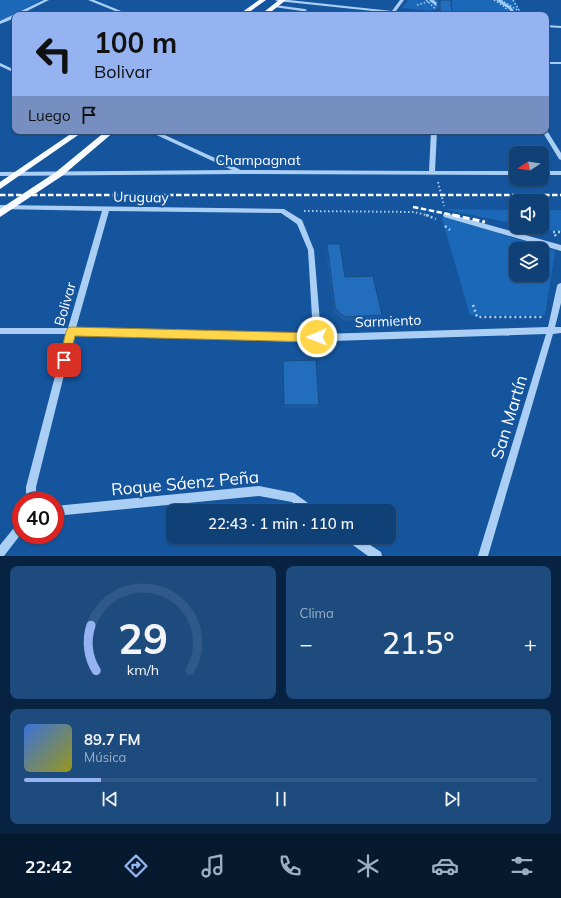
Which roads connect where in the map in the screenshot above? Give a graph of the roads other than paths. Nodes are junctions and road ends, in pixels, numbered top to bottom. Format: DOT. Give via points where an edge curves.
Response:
graph roads {
  1 [pos="47,0"];
  2 [pos="90,0"];
  3 [pos="263,0"];
  4 [pos="281,0"];
  5 [pos="402,0"];
  6 [pos="275,6"];
  7 [pos="358,9"];
  8 [pos="22,12"];
  9 [pos="121,12"];
  10 [pos="245,12"];
  11 [pos="267,12"];
  12 [pos="304,12"];
  13 [pos="358,12"];
  14 [pos="393,12"];
  15 [pos="12,17"];
  16 [pos="0,23"];
  17 [pos="549,26"];
  18 [pos="561,27"];
  19 [pos="549,63"];
  20 [pos="561,63"];
  21 [pos="0,64"];
  22 [pos="12,70"];
  23 [pos="76,134"];
  24 [pos="107,134"];
  25 [pos="158,134"];
  26 [pos="434,134"];
  27 [pos="548,134"];
  28 [pos="561,158"];
  29 [pos="240,172"];
  30 [pos="434,173"];
  31 [pos="509,173"];
  32 [pos="549,173"];
  33 [pos="561,173"];
  34 [pos="0,174"];
  35 [pos="58,174"];
  36 [pos="18,175"];
  37 [pos="0,186"];
  38 [pos="0,207"];
  39 [pos="10,207"];
  40 [pos="106,209"];
  41 [pos="0,214"];
  42 [pos="446,215"];
  43 [pos="561,248"];
  44 [pos="561,286"];
  45 [pos="551,329"];
  46 [pos="561,330"];
  47 [pos="0,331"];
  48 [pos="71,332"];
  49 [pos="561,334"];
  50 [pos="317,337"];
  51 [pos="31,492"];
  52 [pos="302,504"];
  53 [pos="64,510"];
  54 [pos="12,538"];
  55 [pos="360,544"];
  56 [pos="0,553"];
  57 [pos="377,556"];
  58 [pos="482,556"];
  1 -- 8 [label="street"];
  2 -- 9 [label="street"];
  3 -- 10 [label="main road"];
  4 -- 6 [label="main road"];
  4 -- 7 [label="street"];
  5 -- 14 [label="street"];
  6 -- 11 [label="main road"];
  6 -- 12 [label="street" via="305,10"];
  7 -- 13 [label="street"];
  7 -- 14 [label="street"];
  15 -- 16 [label="street"];
  17 -- 18 [label="street"];
  19 -- 20 [label="street"];
  21 -- 22 [label="street"];
  23 -- 36 [label="main road"];
  24 -- 35 [label="main road"];
  25 -- 29 [label="street"];
  26 -- 30 [label="street"];
  27 -- 28 [label="street"];
  29 -- 30 [label="street, Champagnat"];
  29 -- 35 [label="street, Champagnat"];
  30 -- 31 [label="street, Champagnat"];
  32 -- 33 [label="street"];
  34 -- 36 [label="street, Champagnat"];
  35 -- 36 [label="street, Champagnat"];
  35 -- 39 [label="main road"];
  36 -- 37 [label="main road"];
  38 -- 39 [label="street, Uruguay"];
  39 -- 40 [label="street, Uruguay"];
  39 -- 41 [label="main road"];
  40 -- 48 [label="street, Bolivar"];
  40 -- 50 [label="street, Uruguay" via="282,212 300,222 311,250"];
  42 -- 43 [label="street"];
  44 -- 45 [label="street, San Martín"];
  45 -- 46 [label="street, Sarmiento"];
  45 -- 49 [label="street"];
  45 -- 50 [label="street, Sarmiento"];
  45 -- 58 [label="street, San Martín"];
  47 -- 48 [label="street, Sarmiento"];
  48 -- 50 [label="street, Sarmiento"];
  48 -- 51 [label="street, Bolivar"];
  52 -- 53 [label="street, Roque Sáenz Peña" via="294,498 259,491"];
  54 -- 56 [label="street"];
  55 -- 57 [label="street"];
}
